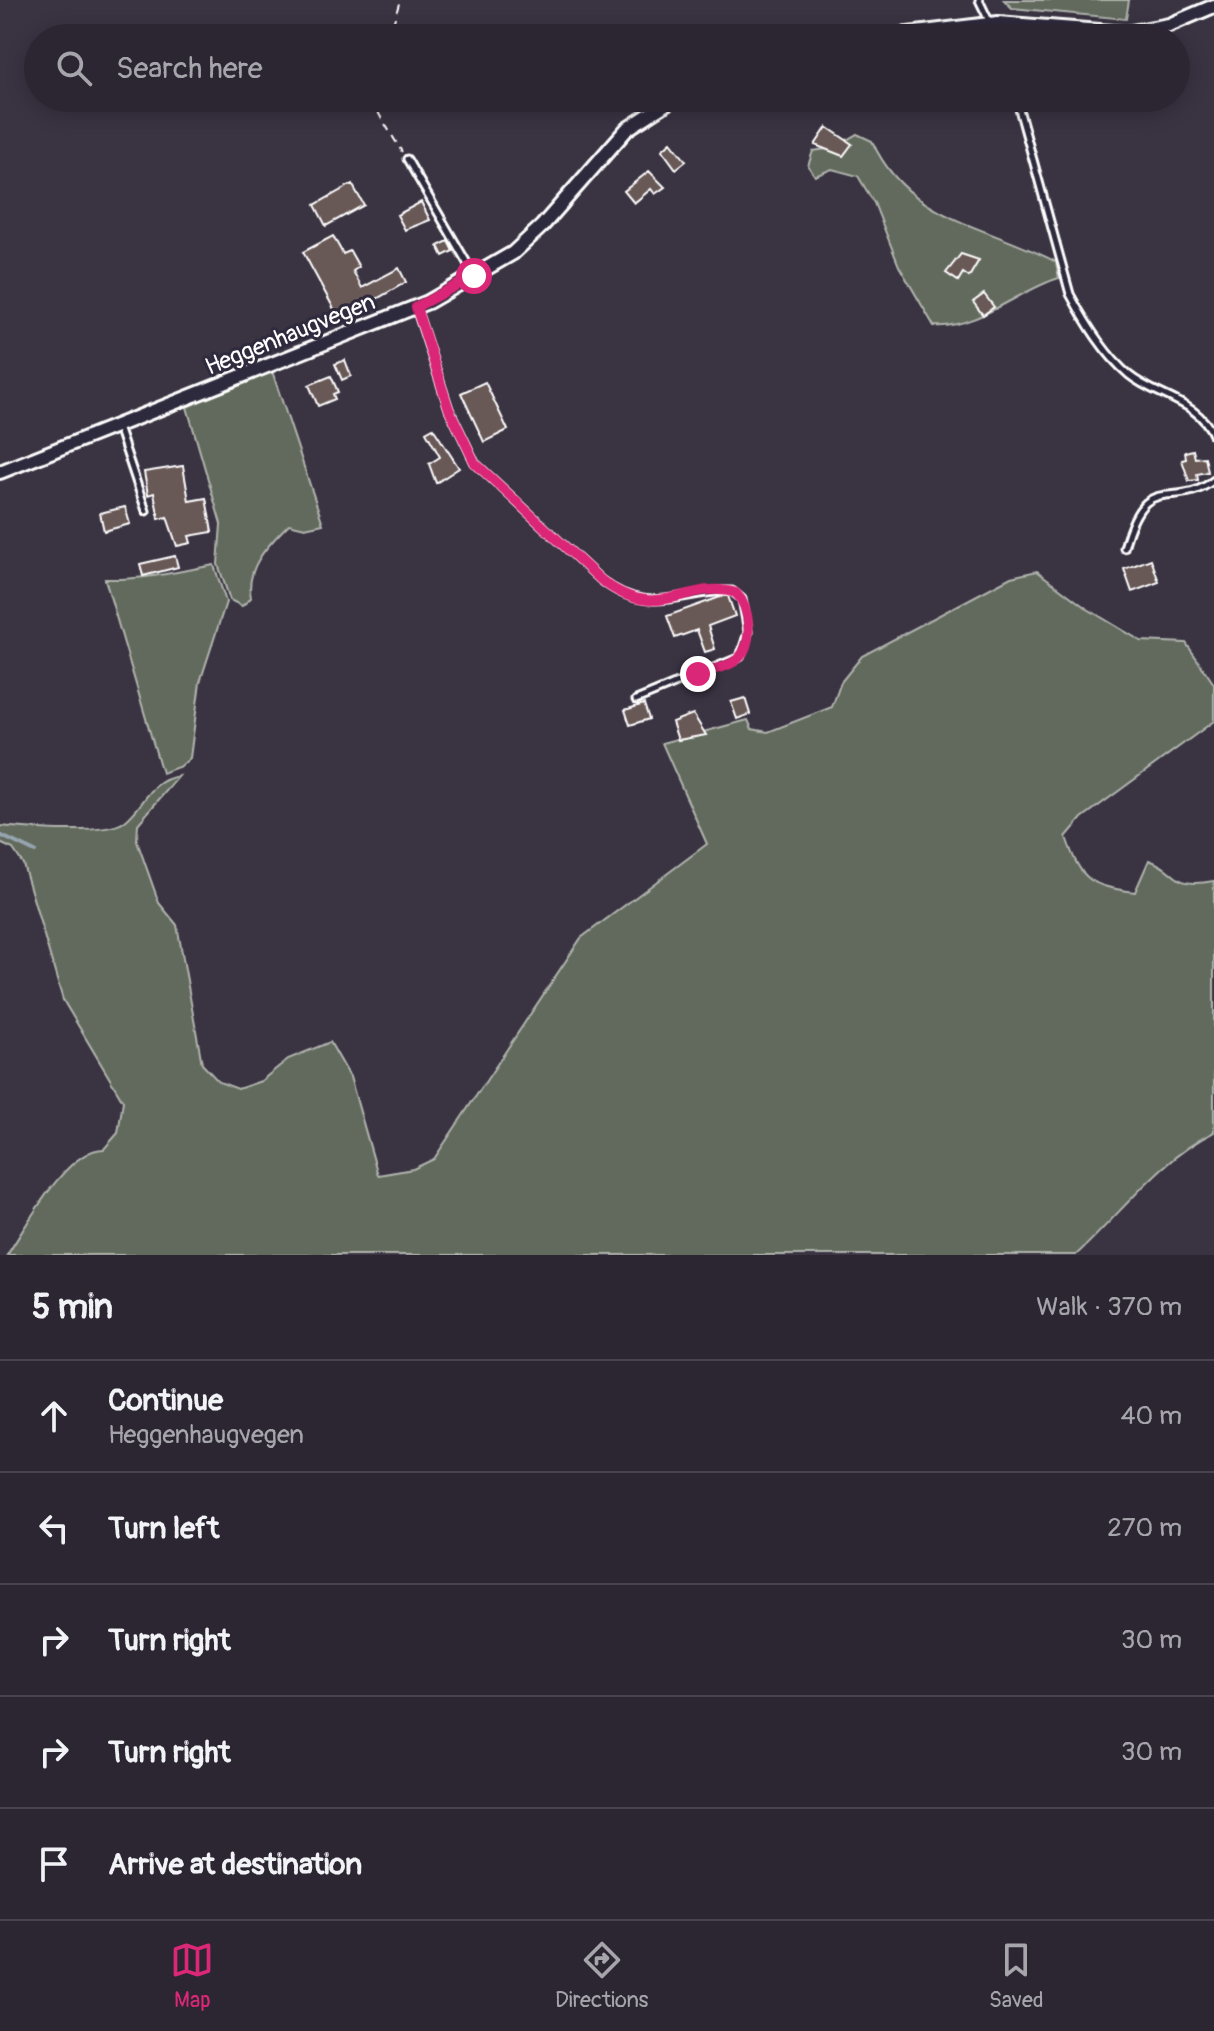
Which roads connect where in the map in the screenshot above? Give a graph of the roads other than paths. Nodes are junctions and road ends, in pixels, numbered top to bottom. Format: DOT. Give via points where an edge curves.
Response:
graph roads {
  1 [pos="979,0"];
  2 [pos="1214,6"];
  3 [pos="994,23"];
  4 [pos="986,24"];
  5 [pos="1007,24"];
  6 [pos="1171,24"];
  7 [pos="653,112"];
  8 [pos="1020,112"];
  9 [pos="407,159"];
  10 [pos="474,276"];
  11 [pos="416,307"];
  12 [pos="118,426"];
  13 [pos="1213,429"];
  14 [pos="1214,437"];
  15 [pos="0,472"];
  16 [pos="1214,480"];
  17 [pos="146,511"];
  18 [pos="1124,548"];
  19 [pos="636,700"];
  1 -- 3 [label="lane"];
  2 -- 6 [label="street"];
  3 -- 4 [label="street"];
  3 -- 5 [label="street"];
  7 -- 10 [label="street, Heggenhaugvegen" via="627,129 532,236"];
  8 -- 13 [label="lane" via="1070,294 1082,317 1130,376 1196,412"];
  9 -- 10 [label="lane"];
  10 -- 11 [label="street, Heggenhaugvegen"];
  11 -- 12 [label="street, Heggenhaugvegen"];
  11 -- 19 [label="lane" via="449,409 475,463 601,580 640,601 723,591 742,599 748,632 740,657"];
  12 -- 15 [label="street, Heggenhaugvegen"];
  12 -- 17 [label="lane"];
  13 -- 14 [label="lane"];
  16 -- 18 [label="lane" via="1144,503"];
}
